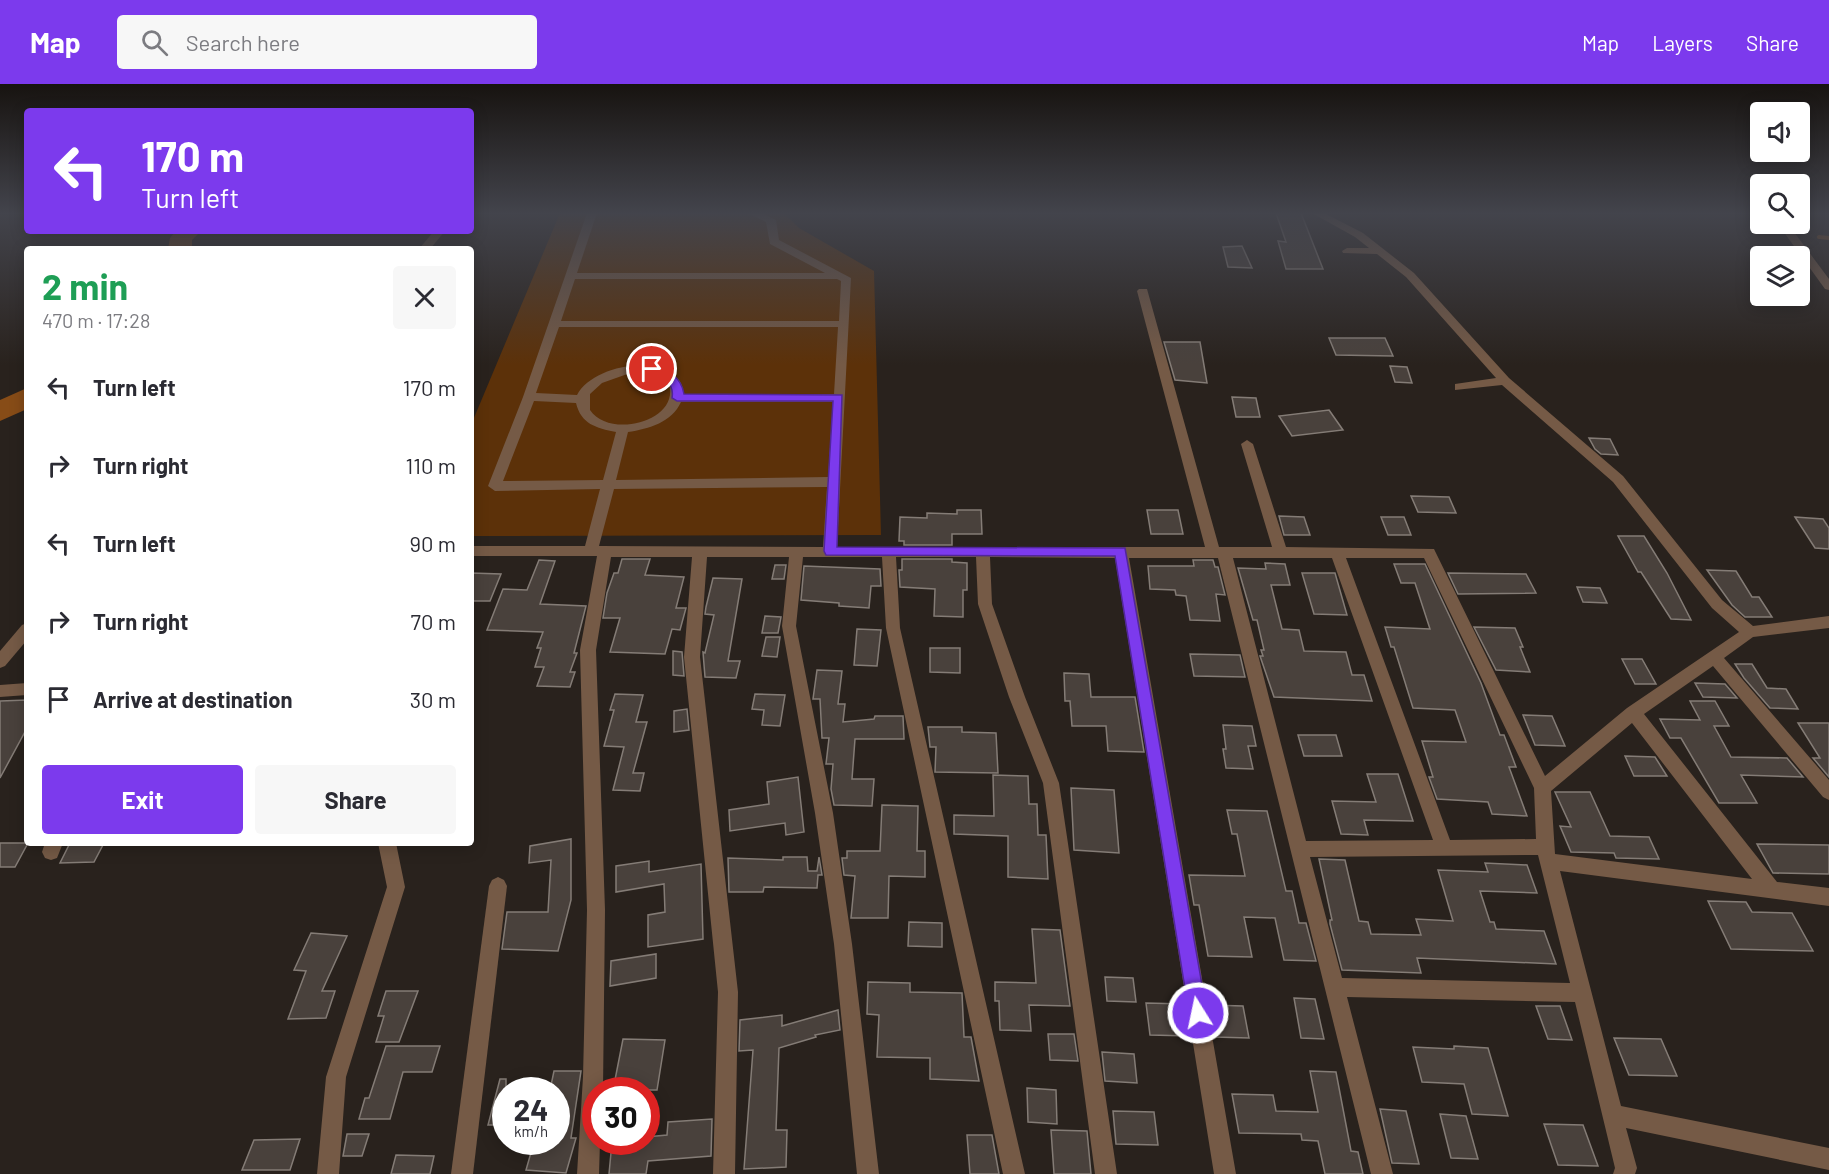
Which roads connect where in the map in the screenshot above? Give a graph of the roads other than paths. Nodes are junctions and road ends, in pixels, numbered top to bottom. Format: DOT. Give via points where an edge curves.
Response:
graph roads {
  1 [pos="574,264"];
  2 [pos="816,264"];
  3 [pos="1397,264"];
  4 [pos="1812,264"];
  5 [pos="570,276"];
  6 [pos="839,276"];
  7 [pos="1829,287"];
  8 [pos="1143,291"];
  9 [pos="554,324"];
  10 [pos="844,324"];
  11 [pos="1506,381"];
  12 [pos="1459,387"];
  13 [pos="529,397"];
  14 [pos="677,398"];
  15 [pos="838,398"];
  16 [pos="584,399"];
  17 [pos="623,429"];
  18 [pos="1247,444"];
  19 [pos="835,483"];
  20 [pos="609,485"];
  21 [pos="474,550"];
  22 [pos="598,551"];
  23 [pos="700,551"];
  24 [pos="798,551"];
  25 [pos="830,551"];
  26 [pos="889,551"];
  27 [pos="983,551"];
  28 [pos="1121,552"];
  29 [pos="1218,552"];
  30 [pos="1280,552"];
  31 [pos="1336,552"];
  32 [pos="1829,622"];
  33 [pos="1750,632"];
  34 [pos="24,634"];
  35 [pos="1714,657"];
  36 [pos="0,662"];
  37 [pos="24,689"];
  38 [pos="0,691"];
  39 [pos="1633,713"];
  40 [pos="1542,788"];
  41 [pos="1829,792"];
  42 [pos="388,846"];
  43 [pos="1444,847"];
  44 [pos="1299,849"];
  45 [pos="1547,854"];
  46 [pos="498,886"];
  47 [pos="1772,890"];
  48 [pos="1829,897"];
  49 [pos="1335,987"];
  50 [pos="1582,993"];
  51 [pos="1613,1115"];
  52 [pos="1829,1159"];
  53 [pos="328,1174"];
  54 [pos="462,1174"];
  55 [pos="588,1174"];
  56 [pos="724,1174"];
  57 [pos="868,1174"];
  58 [pos="1014,1174"];
  59 [pos="1106,1174"];
  60 [pos="1225,1174"];
  61 [pos="1382,1174"];
  62 [pos="1624,1174"];
  1 -- 5 [label="street"];
  2 -- 6 [label="street"];
  3 -- 11 [label="street"];
  4 -- 7 [label="street"];
  5 -- 6 [label="street"];
  5 -- 9 [label="street"];
  6 -- 10 [label="street" via="847,280"];
  8 -- 29 [label="street"];
  9 -- 10 [label="street"];
  9 -- 13 [label="street"];
  10 -- 15 [label="street"];
  11 -- 12 [label="street"];
  11 -- 33 [label="street" via="1618,479 1717,604"];
  13 -- 16 [label="street"];
  13 -- 20 [label="street" via="495,486"];
  14 -- 15 [label="street"];
  14 -- 16 [label="street" via="675,382 666,374 633,368 597,380 585,392"];
  14 -- 17 [label="street" via="667,414 652,423"];
  15 -- 19 [label="street"];
  16 -- 17 [label="street" via="587,417 598,425"];
  17 -- 20 [label="street"];
  18 -- 30 [label="street"];
  19 -- 20 [label="street"];
  19 -- 25 [label="street"];
  20 -- 22 [label="street"];
  21 -- 22 [label="street"];
  22 -- 23 [label="street"];
  22 -- 55 [label="street" via="588,650 596,909"];
  23 -- 24 [label="street"];
  23 -- 56 [label="street" via="692,657 728,992"];
  24 -- 25 [label="street"];
  24 -- 57 [label="street" via="789,626 824,813 843,944"];
  25 -- 26 [label="street"];
  26 -- 27 [label="street"];
  26 -- 58 [label="street" via="893,628"];
  27 -- 28 [label="street"];
  27 -- 59 [label="street" via="984,604 1051,783"];
  28 -- 29 [label="street"];
  28 -- 60 [label="street"];
  29 -- 30 [label="street"];
  29 -- 44 [label="street"];
  30 -- 31 [label="street"];
  31 -- 40 [label="street" via="1430,553"];
  31 -- 43 [label="street"];
  32 -- 33 [label="street"];
  33 -- 35 [label="street"];
  34 -- 36 [label="street"];
  35 -- 39 [label="street"];
  35 -- 41 [label="street"];
  37 -- 38 [label="street"];
  39 -- 40 [label="street"];
  39 -- 47 [label="street"];
  40 -- 45 [label="street"];
  42 -- 53 [label="street" via="396,887 336,1077"];
  43 -- 44 [label="street"];
  43 -- 45 [label="street"];
  44 -- 49 [label="street"];
  45 -- 47 [label="street"];
  45 -- 50 [label="street"];
  46 -- 54 [label="street"];
  47 -- 48 [label="street"];
  49 -- 50 [label="street"];
  49 -- 61 [label="street"];
  50 -- 51 [label="street"];
  51 -- 52 [label="street"];
  51 -- 62 [label="street" via="1626,1168"];
}
